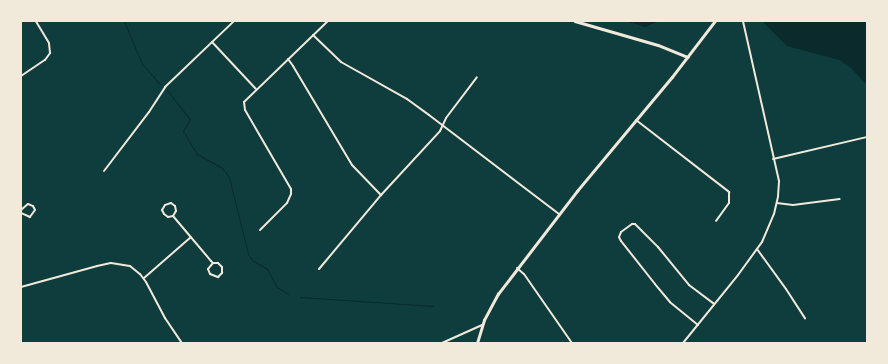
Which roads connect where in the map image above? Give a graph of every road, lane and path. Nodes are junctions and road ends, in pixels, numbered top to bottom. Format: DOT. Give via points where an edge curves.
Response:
graph roads {
  1 [pos="36,21"];
  2 [pos="234,21"];
  3 [pos="328,21"];
  4 [pos="575,21"];
  5 [pos="715,21"];
  6 [pos="743,21"];
  7 [pos="313,36"];
  8 [pos="212,42"];
  9 [pos="688,57"];
  10 [pos="288,59"];
  11 [pos="21,76"];
  12 [pos="477,77"];
  13 [pos="256,89"];
  14 [pos="636,120"];
  15 [pos="443,125"];
  16 [pos="867,137"];
  17 [pos="773,159"];
  18 [pos="104,171"];
  19 [pos="381,195"];
  20 [pos="840,199"];
  21 [pos="777,203"];
  22 [pos="21,210"];
  23 [pos="21,213"];
  24 [pos="559,214"];
  25 [pos="173,216"];
  26 [pos="716,221"];
  27 [pos="260,230"];
  28 [pos="191,237"];
  29 [pos="757,249"];
  30 [pos="213,263"];
  31 [pos="518,268"];
  32 [pos="319,269"];
  33 [pos="144,278"];
  34 [pos="21,287"];
  35 [pos="714,304"];
  36 [pos="805,318"];
  37 [pos="482,325"];
  38 [pos="698,325"];
  39 [pos="182,343"];
  40 [pos="442,343"];
  41 [pos="477,343"];
  42 [pos="572,343"];
  43 [pos="683,343"];
  1 -- 11 [label="street" via="49,43 50,53 45,60"];
  2 -- 8 [label="street"];
  3 -- 7 [label="street"];
  4 -- 9 [label="main road" via="668,48"];
  5 -- 9 [label="main road"];
  6 -- 17 [label="street"];
  7 -- 10 [label="street"];
  7 -- 15 [label="street" via="341,62 407,100"];
  8 -- 13 [label="street"];
  8 -- 18 [label="street" via="165,87"];
  9 -- 14 [label="main road"];
  10 -- 13 [label="street"];
  10 -- 19 [label="street" via="352,165"];
  12 -- 15 [label="street"];
  13 -- 27 [label="street" via="246,99 245,110 291,189 290,198"];
  14 -- 24 [label="main road"];
  14 -- 26 [label="street" via="729,192 729,203"];
  15 -- 19 [label="street"];
  15 -- 24 [label="street"];
  16 -- 17 [label="street"];
  17 -- 21 [label="street" via="779,181"];
  19 -- 32 [label="street"];
  20 -- 21 [label="street" via="793,205"];
  21 -- 29 [label="street" via="767,232"];
  22 -- 23 [label="street" via="28,204 35,210 30,217"];
  24 -- 31 [label="main road"];
  25 -- 25 [label="street" via="175,206 169,203 163,208 164,214 168,217"];
  25 -- 28 [label="street"];
  28 -- 30 [label="street"];
  28 -- 33 [label="street"];
  29 -- 35 [label="street"];
  29 -- 36 [label="street"];
  30 -- 30 [label="street" via="209,273 218,277 222,273 222,267 218,263"];
  31 -- 37 [label="main road" via="498,294"];
  31 -- 42 [label="street"];
  33 -- 34 [label="street" via="130,266 112,263"];
  33 -- 39 [label="street"];
  35 -- 38 [label="street"];
  35 -- 38 [label="street" via="689,285 635,224 625,229 619,237 642,268 670,302"];
  37 -- 40 [label="street"];
  37 -- 41 [label="main road"];
  38 -- 43 [label="street"];
}
